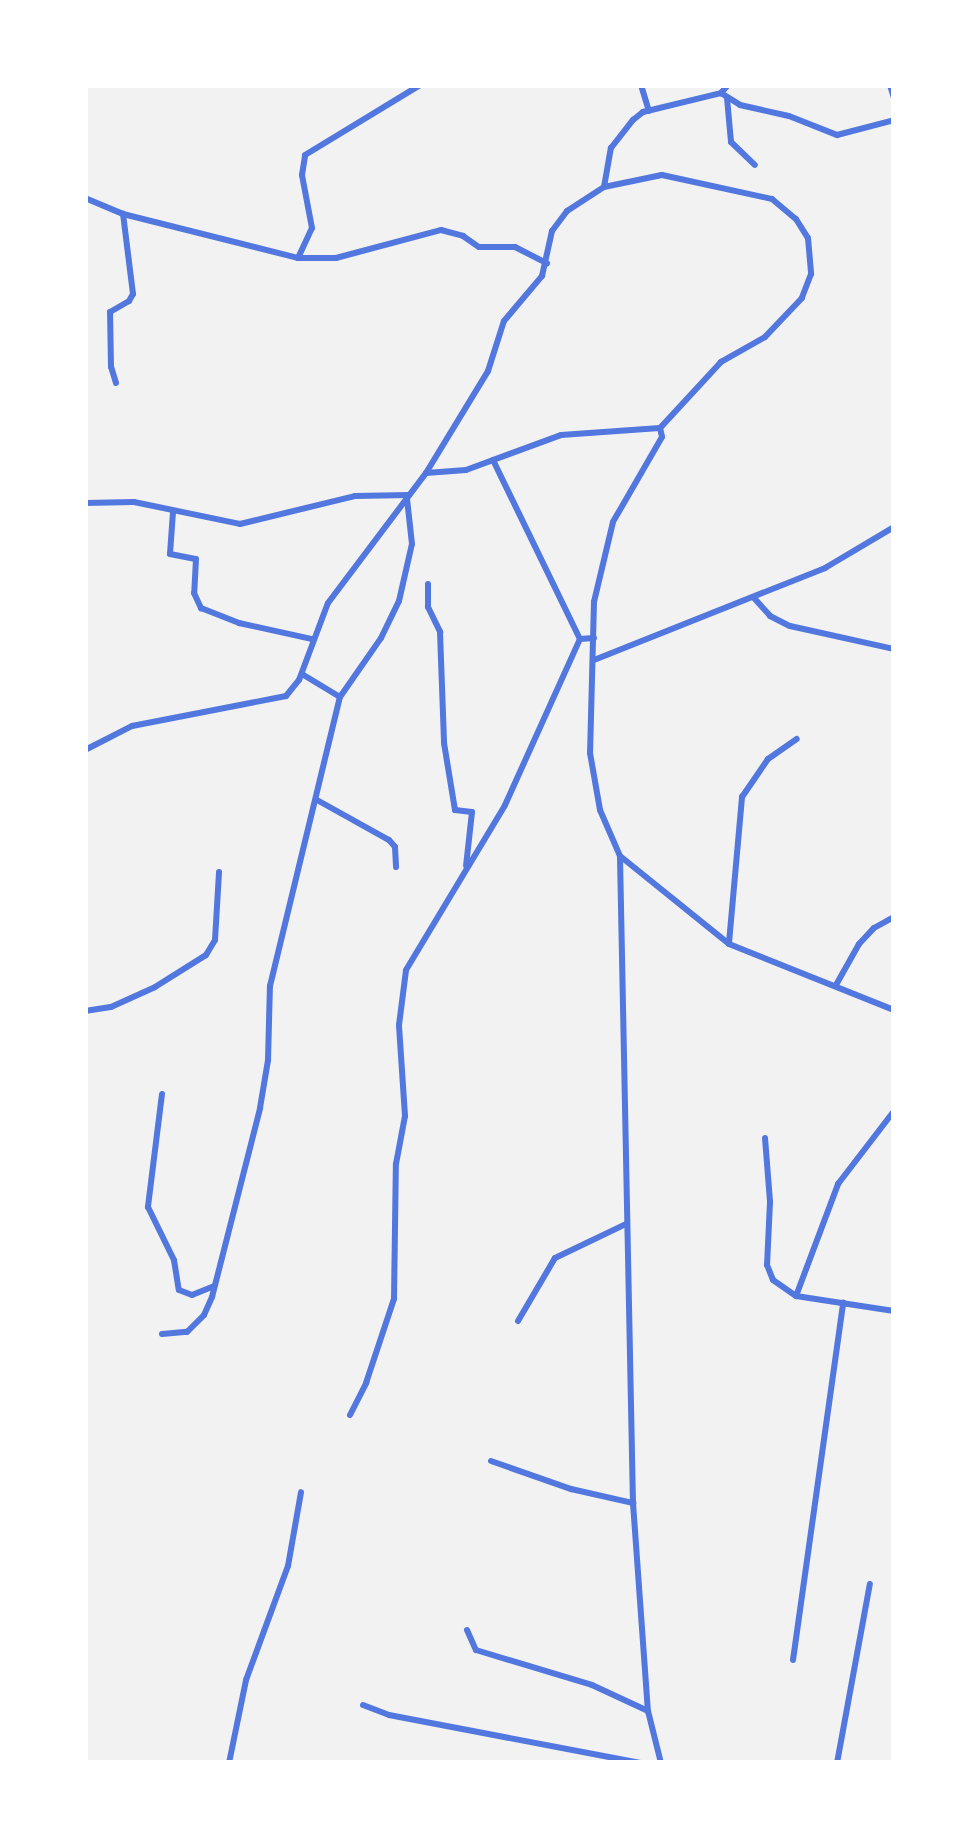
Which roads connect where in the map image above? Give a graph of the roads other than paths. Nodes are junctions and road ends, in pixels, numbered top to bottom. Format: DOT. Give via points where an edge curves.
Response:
graph roads {
  1 [pos="420,85"];
  2 [pos="640,85"];
  3 [pos="728,85"];
  4 [pos="890,85"];
  5 [pos="724,95"];
  6 [pos="894,98"];
  7 [pos="649,111"];
  8 [pos="894,120"];
  9 [pos="755,165"];
  10 [pos="604,187"];
  11 [pos="85,198"];
  12 [pos="123,214"];
  13 [pos="298,258"];
  14 [pos="548,263"];
  15 [pos="116,383"];
  16 [pos="660,428"];
  17 [pos="493,460"];
  18 [pos="426,473"];
  19 [pos="409,497"];
  20 [pos="85,503"];
  21 [pos="173,512"];
  22 [pos="894,527"];
  23 [pos="428,584"];
  24 [pos="754,598"];
  25 [pos="312,638"];
  26 [pos="594,638"];
  27 [pos="580,639"];
  28 [pos="894,649"];
  29 [pos="594,660"];
  30 [pos="302,674"];
  31 [pos="340,697"];
  32 [pos="797,739"];
  33 [pos="85,750"];
  34 [pos="318,800"];
  35 [pos="620,856"];
  36 [pos="396,867"];
  37 [pos="219,872"];
  38 [pos="464,876"];
  39 [pos="894,917"];
  40 [pos="729,944"];
  41 [pos="836,986"];
  42 [pos="894,1010"];
  43 [pos="85,1011"];
  44 [pos="162,1094"];
  45 [pos="894,1111"];
  46 [pos="765,1138"];
  47 [pos="626,1224"];
  48 [pos="214,1286"];
  49 [pos="796,1296"];
  50 [pos="843,1302"];
  51 [pos="894,1311"];
  52 [pos="518,1321"];
  53 [pos="162,1334"];
  54 [pos="350,1414"];
  55 [pos="491,1461"];
  56 [pos="301,1492"];
  57 [pos="634,1503"];
  58 [pos="870,1584"];
  59 [pos="467,1630"];
  60 [pos="793,1660"];
  61 [pos="362,1705"];
  62 [pos="648,1711"];
  63 [pos="229,1763"];
  64 [pos="640,1763"];
  65 [pos="661,1763"];
  66 [pos="837,1763"];
  1 -- 13 [label="street" via="305,155 312,228"];
  2 -- 7 [label="street"];
  3 -- 5 [label="street"];
  4 -- 6 [label="street"];
  5 -- 7 [label="street"];
  5 -- 8 [label="street" via="837,135"];
  5 -- 9 [label="street" via="730,142"];
  7 -- 10 [label="street" via="610,148"];
  10 -- 14 [label="street" via="555,224"];
  10 -- 16 [label="street" via="673,176 772,199 796,219 812,254 811,274 794,308 765,337 721,362"];
  11 -- 12 [label="street"];
  12 -- 13 [label="street"];
  12 -- 15 [label="street" via="133,294 110,312"];
  13 -- 14 [label="street" via="336,258 441,230 479,247 516,247"];
  14 -- 18 [label="street" via="504,321 488,371"];
  16 -- 17 [label="street" via="562,435"];
  16 -- 26 [label="street" via="662,436 613,522 594,602"];
  17 -- 18 [label="street"];
  17 -- 27 [label="street"];
  18 -- 19 [label="street"];
  19 -- 21 [label="street" via="355,496 240,524"];
  19 -- 25 [label="street" via="328,602"];
  19 -- 31 [label="street" via="412,544 399,601"];
  20 -- 21 [label="street" via="134,502"];
  21 -- 25 [label="street" via="170,554 196,559 194,593 201,608"];
  22 -- 24 [label="street" via="825,568"];
  23 -- 38 [label="street" via="428,607 440,632 454,810 472,812"];
  24 -- 28 [label="street" via="790,626"];
  24 -- 29 [label="street"];
  25 -- 30 [label="street"];
  26 -- 27 [label="street"];
  26 -- 29 [label="street"];
  27 -- 38 [label="street" via="515,786"];
  29 -- 35 [label="street" via="593,790"];
  30 -- 31 [label="street"];
  30 -- 33 [label="street" via="278,699 132,726"];
  31 -- 34 [label="street"];
  32 -- 40 [label="street" via="768,759 742,797"];
  34 -- 36 [label="street" via="389,840"];
  34 -- 48 [label="street" via="270,986 265,1084"];
  35 -- 40 [label="street"];
  35 -- 47 [label="street"];
  37 -- 43 [label="street" via="214,940 206,955 155,987"];
  38 -- 54 [label="street" via="406,970 394,1299"];
  39 -- 41 [label="street" via="859,944"];
  40 -- 41 [label="street"];
  41 -- 42 [label="street"];
  44 -- 48 [label="street" via="148,1207 169,1248 179,1290 192,1295"];
  45 -- 49 [label="street" via="838,1184"];
  46 -- 49 [label="street" via="767,1265 773,1280"];
  47 -- 52 [label="street" via="555,1258"];
  47 -- 57 [label="street"];
  48 -- 53 [label="street" via="196,1326"];
  49 -- 50 [label="street"];
  50 -- 51 [label="street"];
  50 -- 60 [label="street"];
  55 -- 57 [label="street"];
  56 -- 63 [label="street" via="288,1566 246,1680"];
  57 -- 62 [label="street"];
  58 -- 66 [label="street"];
  59 -- 62 [label="street" via="476,1650"];
  61 -- 64 [label="street"];
  62 -- 65 [label="street"];
}
